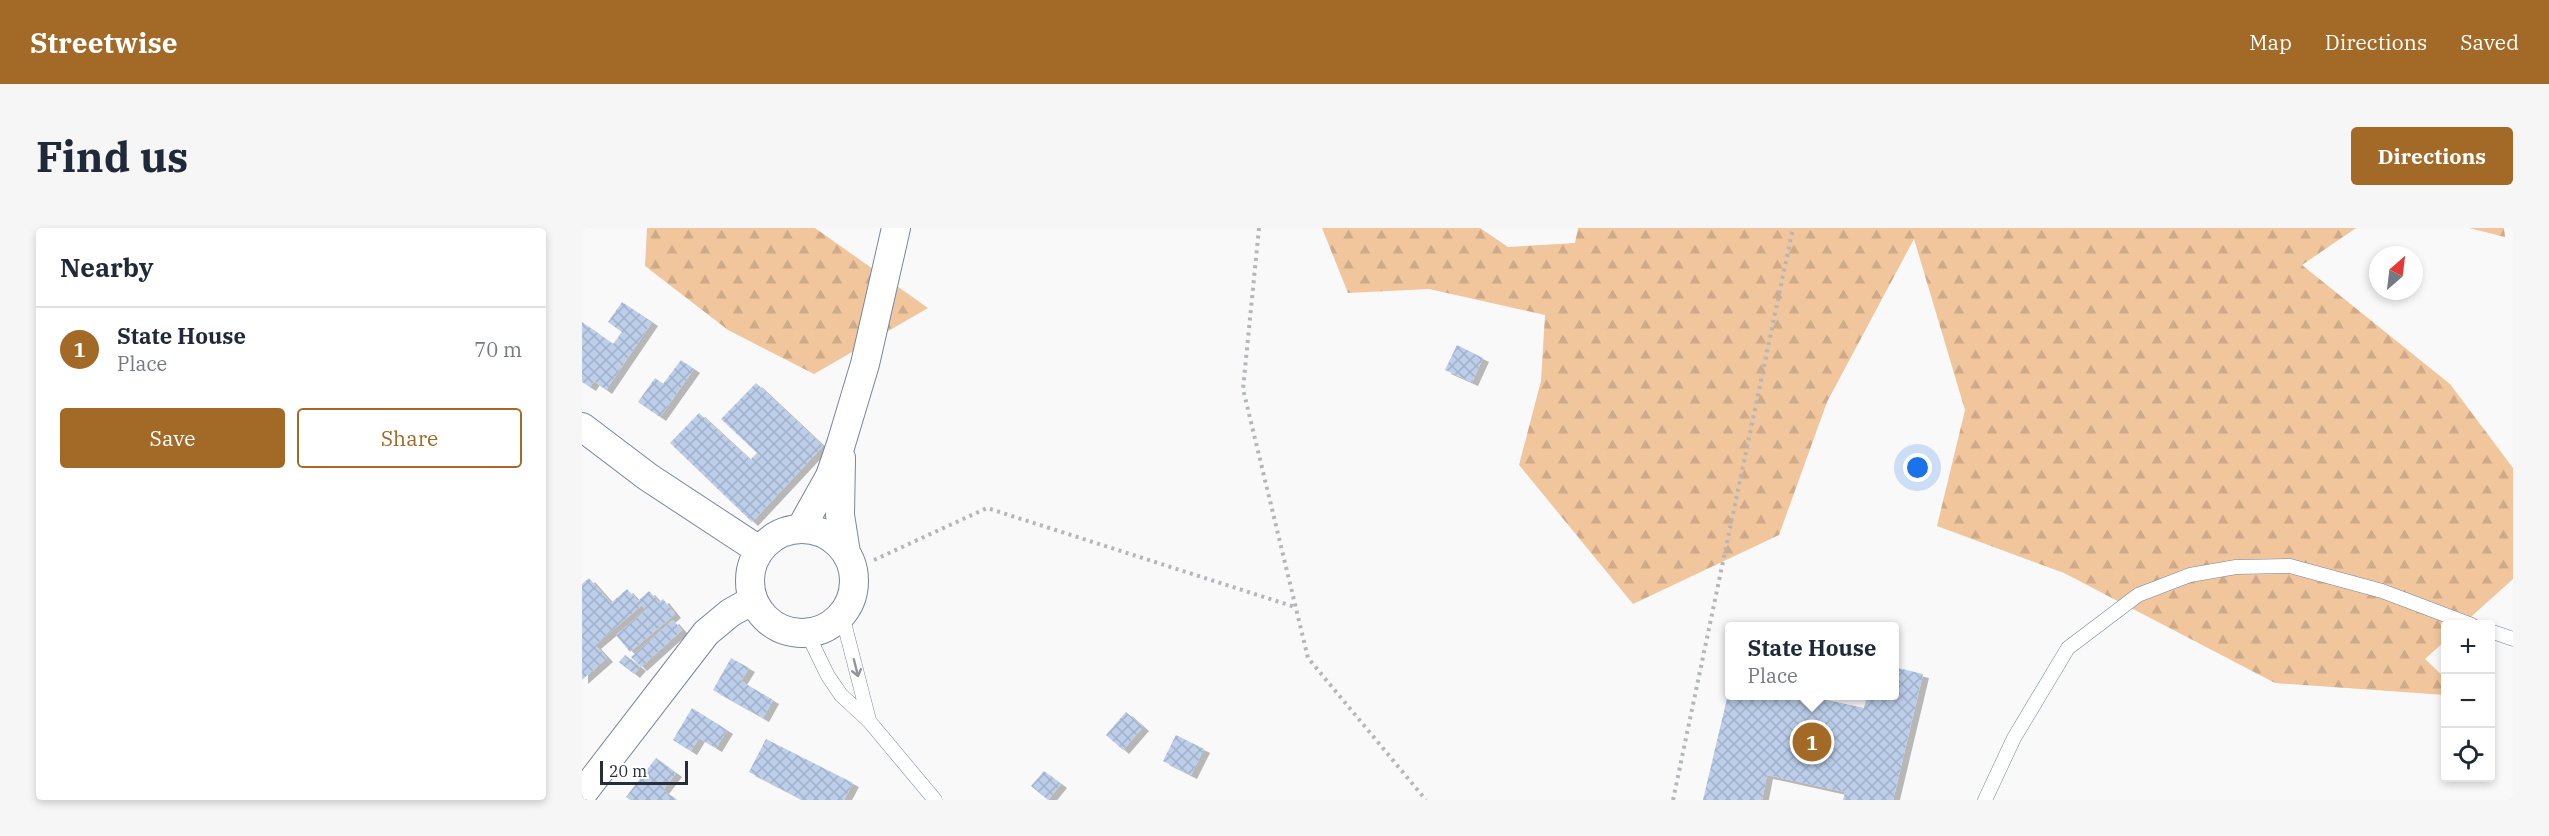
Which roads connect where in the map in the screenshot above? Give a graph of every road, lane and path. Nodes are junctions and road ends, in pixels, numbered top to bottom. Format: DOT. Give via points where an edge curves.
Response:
graph roads {
  1 [pos="896,228"];
  2 [pos="1259,228"];
  3 [pos="1793,228"];
  4 [pos="582,427"];
  5 [pos="841,444"];
  6 [pos="801,528"];
  7 [pos="759,550"];
  8 [pos="849,561"];
  9 [pos="753,600"];
  10 [pos="1296,608"];
  11 [pos="842,615"];
  12 [pos="2461,620"];
  13 [pos="807,633"];
  14 [pos="2495,633"];
  15 [pos="2513,639"];
  16 [pos="869,721"];
  17 [pos="582,794"];
  18 [pos="935,800"];
  19 [pos="1426,800"];
  20 [pos="1673,800"];
  21 [pos="1985,800"];
  1 -- 5 [label="street" via="866,364"];
  2 -- 10 [label="path" via="1243,389"];
  3 -- 20 [label="path"];
  4 -- 7 [label="street" via="657,483"];
  5 -- 6 [label="street" via="830,476"];
  5 -- 8 [label="street" via="840,515"];
  6 -- 7 [label="street" via="771,538"];
  6 -- 8 [label="street" via="834,539"];
  7 -- 9 [label="street" via="750,574"];
  8 -- 10 [label="path" via="987,508"];
  8 -- 11 [label="street" via="853,593"];
  9 -- 13 [label="street" via="775,626"];
  9 -- 17 [label="street" via="706,633"];
  10 -- 19 [label="path" via="1308,658"];
  11 -- 13 [label="street" via="832,624"];
  11 -- 16 [label="lane, one-way"];
  12 -- 21 [label="lane" via="2382,591 2290,566 2236,567 2190,575 2138,595 2068,648 2014,738"];
  13 -- 16 [label="lane" via="841,694"];
  14 -- 15 [label="lane"];
  16 -- 18 [label="lane"];
}
